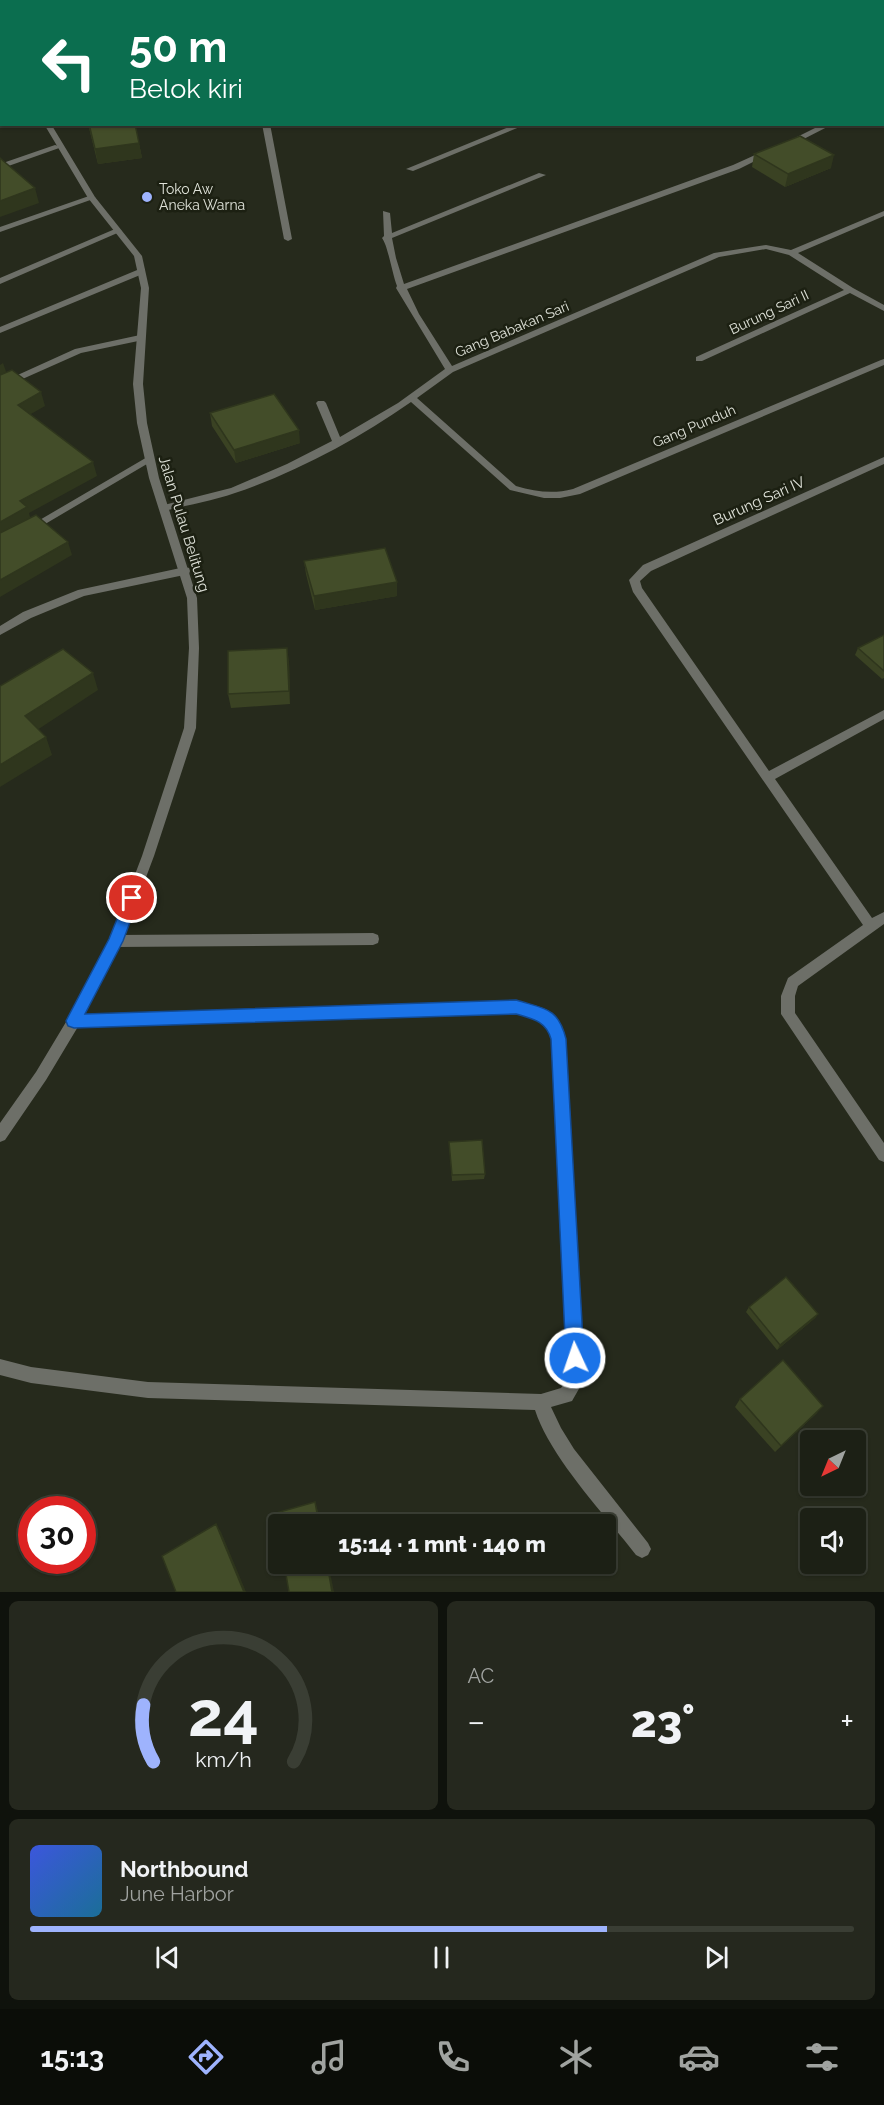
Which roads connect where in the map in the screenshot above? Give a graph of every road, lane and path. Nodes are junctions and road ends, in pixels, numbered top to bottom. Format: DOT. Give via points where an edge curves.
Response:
graph roads {
  1 [pos="48,126"];
  2 [pos="266,126"];
  3 [pos="519,126"];
  4 [pos="826,126"];
  5 [pos="58,147"];
  6 [pos="0,168"];
  7 [pos="410,169"];
  8 [pos="542,175"];
  9 [pos="92,198"];
  10 [pos="386,213"];
  11 [pos="884,213"];
  12 [pos="0,230"];
  13 [pos="118,231"];
  14 [pos="386,238"];
  15 [pos="288,239"];
  16 [pos="792,252"];
  17 [pos="142,271"];
  18 [pos="0,281"];
  19 [pos="400,288"];
  20 [pos="850,290"];
  21 [pos="884,309"];
  22 [pos="0,330"];
  23 [pos="140,338"];
  24 [pos="699,359"];
  25 [pos="884,362"];
  26 [pos="450,370"];
  27 [pos="0,386"];
  28 [pos="413,399"];
  29 [pos="321,404"];
  30 [pos="337,441"];
  31 [pos="149,459"];
  32 [pos="884,460"];
  33 [pos="164,508"];
  34 [pos="20,534"];
  35 [pos="185,571"];
  36 [pos="0,631"];
  37 [pos="884,714"];
  38 [pos="768,777"];
  39 [pos="884,917"];
  40 [pos="870,925"];
  41 [pos="373,939"];
  42 [pos="116,941"];
  43 [pos="74,1021"];
  44 [pos="0,1135"];
  45 [pos="884,1155"];
  46 [pos="0,1367"];
  47 [pos="541,1402"];
  48 [pos="642,1549"];
  1 -- 5 [label="street, Jalan Pulau Belitung"];
  2 -- 15 [label="street"];
  3 -- 7 [label="street"];
  4 -- 19 [label="street" via="736,167"];
  5 -- 6 [label="street"];
  5 -- 9 [label="street, Jalan Pulau Belitung"];
  8 -- 14 [label="street"];
  9 -- 12 [label="street"];
  9 -- 13 [label="street, Jalan Pulau Belitung"];
  10 -- 14 [label="street"];
  11 -- 16 [label="street"];
  13 -- 17 [label="street, Jalan Pulau Belitung" via="138,256"];
  13 -- 18 [label="street"];
  14 -- 19 [label="street"];
  16 -- 20 [label="street"];
  16 -- 26 [label="street, Gang Babakan Sari" via="766,247 717,255"];
  17 -- 22 [label="street"];
  17 -- 23 [label="street, Jalan Pulau Belitung" via="145,288"];
  19 -- 26 [label="street"];
  20 -- 21 [label="street"];
  20 -- 24 [label="street, Burung Sari II"];
  23 -- 27 [label="street" via="78,351"];
  23 -- 31 [label="street, Jalan Pulau Belitung" via="138,384"];
  25 -- 28 [label="street, Gang Punduh" via="560,496 513,488"];
  26 -- 28 [label="street, Gang Babakan Sari"];
  28 -- 30 [label="street, Gang Babakan Sari"];
  29 -- 30 [label="street"];
  30 -- 33 [label="street, Gang Babakan Sari" via="234,490"];
  31 -- 33 [label="street, Jalan Pulau Belitung"];
  31 -- 34 [label="street"];
  32 -- 38 [label="street, Burung Sari IV" via="647,568 634,580"];
  33 -- 35 [label="street, Jalan Pulau Belitung"];
  35 -- 36 [label="street" via="82,593 27,615"];
  35 -- 42 [label="street, Jalan Pulau Belitung" via="194,628 190,728"];
  37 -- 38 [label="street"];
  38 -- 40 [label="street"];
  39 -- 40 [label="street"];
  40 -- 45 [label="street" via="793,982 788,1014"];
  41 -- 42 [label="street"];
  42 -- 43 [label="street, Jalan Pulau Belitung"];
  43 -- 44 [label="street, Jalan Pulau Belitung"];
  43 -- 47 [label="street" via="516,1007 544,1015 555,1025 558,1039 576,1380 566,1395"];
  46 -- 47 [label="street" via="31,1375 148,1390"];
  47 -- 48 [label="street" via="542,1412 555,1434"];
}
